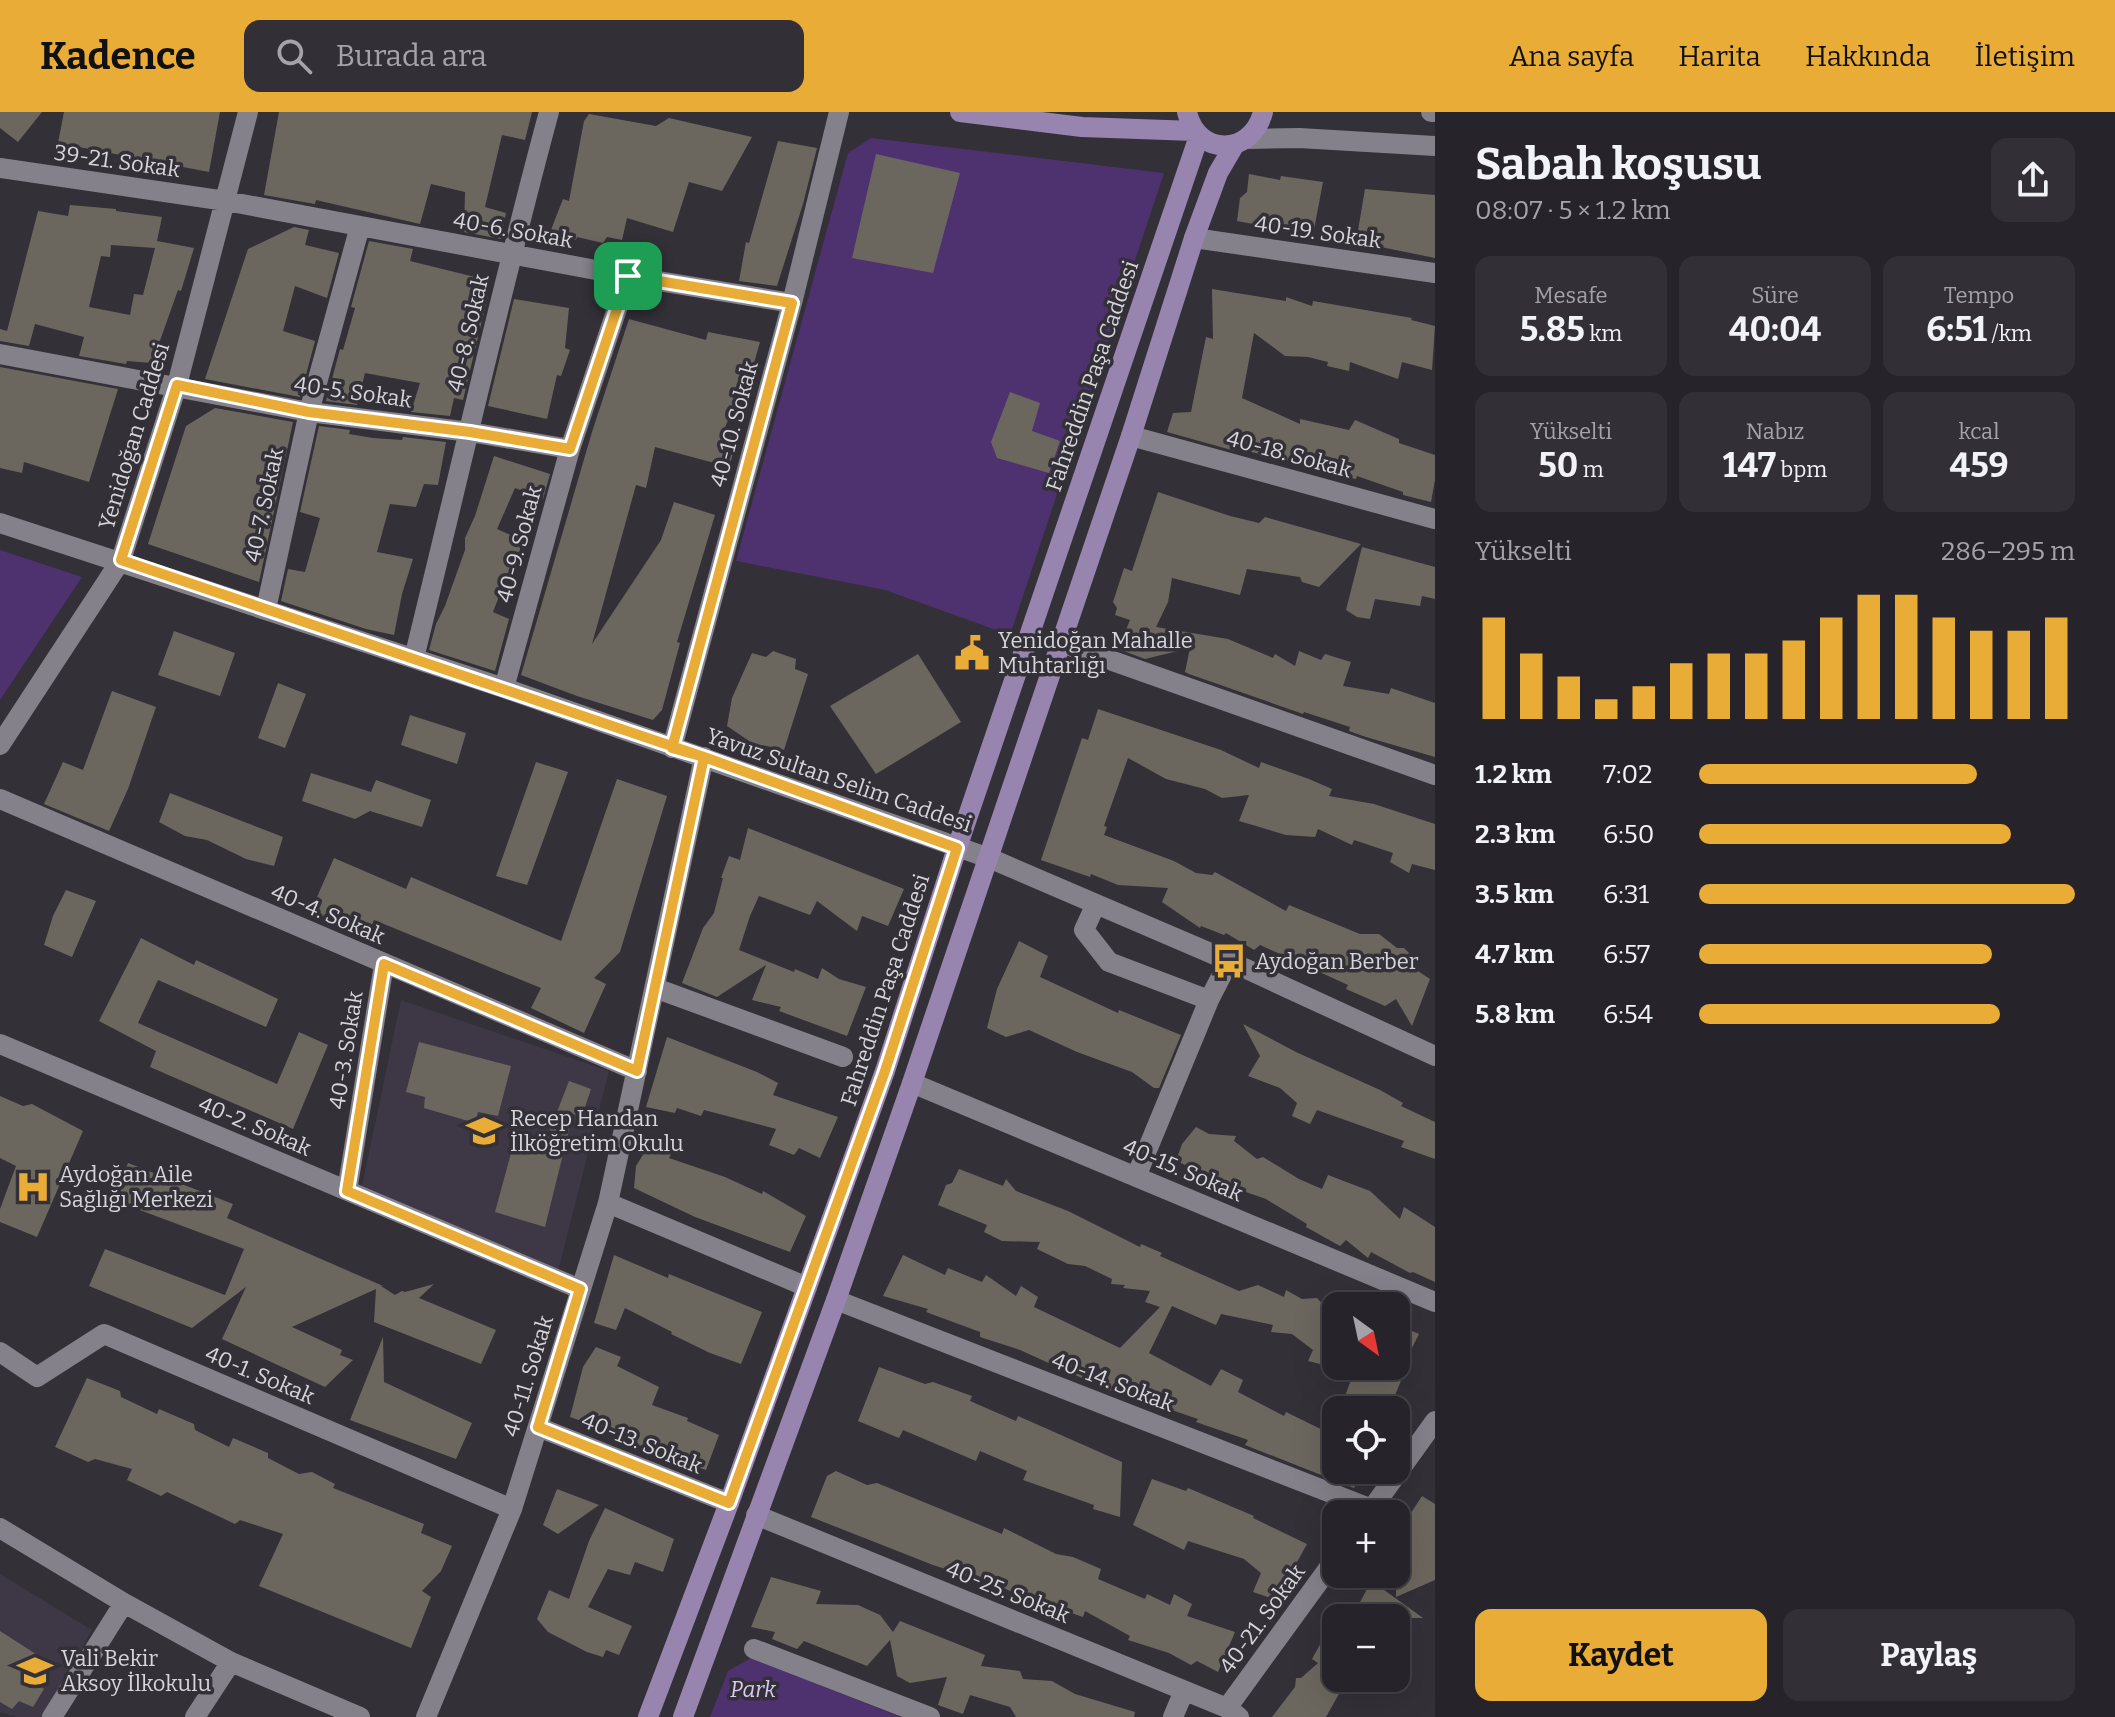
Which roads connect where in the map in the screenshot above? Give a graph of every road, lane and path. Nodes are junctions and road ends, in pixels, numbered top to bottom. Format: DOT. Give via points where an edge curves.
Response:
graph roads {
  1 [pos="248,112"];
  2 [pos="549,112"];
  3 [pos="839,112"];
  4 [pos="960,112"];
  5 [pos="1263,112"];
  6 [pos="1193,126"];
  7 [pos="1241,142"];
  8 [pos="1435,146"];
  9 [pos="0,168"];
  10 [pos="226,201"];
  11 [pos="360,226"];
  12 [pos="1194,238"];
  13 [pos="511,254"];
  14 [pos="1435,273"];
  15 [pos="628,276"];
  16 [pos="792,303"];
  17 [pos="0,354"];
  18 [pos="177,385"];
  19 [pos="309,412"];
  20 [pos="470,432"];
  21 [pos="1131,436"];
  22 [pos="570,449"];
  23 [pos="1435,519"];
  24 [pos="0,523"];
  25 [pos="121,560"];
  26 [pos="266,609"];
  27 [pos="1059,642"];
  28 [pos="414,658"];
  29 [pos="504,688"];
  30 [pos="0,745"];
  31 [pos="672,748"];
  32 [pos="704,757"];
  33 [pos="1435,775"];
  34 [pos="0,799"];
  35 [pos="957,848"];
  36 [pos="989,858"];
  37 [pos="1096,904"];
  38 [pos="1229,961"];
  39 [pos="384,964"];
  40 [pos="655,988"];
  41 [pos="1209,1000"];
  42 [pos="0,1044"];
  43 [pos="1435,1056"];
  44 [pos="843,1057"];
  45 [pos="637,1071"];
  46 [pos="912,1083"];
  47 [pos="1136,1177"];
  48 [pos="347,1191"];
  49 [pos="608,1203"];
  50 [pos="807,1287"];
  51 [pos="580,1289"];
  52 [pos="836,1300"];
  53 [pos="1435,1302"];
  54 [pos="0,1352"];
  55 [pos="1435,1421"];
  56 [pos="538,1427"];
  57 [pos="1340,1500"];
  58 [pos="1379,1500"];
  59 [pos="729,1503"];
  60 [pos="512,1509"];
  61 [pos="756,1515"];
  62 [pos="0,1528"];
  63 [pos="1322,1579"];
  64 [pos="124,1603"];
  65 [pos="754,1649"];
  66 [pos="231,1662"];
  67 [pos="1184,1691"];
  68 [pos="1233,1712"];
  69 [pos="52,1717"];
  70 [pos="195,1717"];
  71 [pos="360,1717"];
  72 [pos="426,1717"];
  73 [pos="648,1717"];
  74 [pos="683,1717"];
  75 [pos="930,1717"];
  76 [pos="1173,1717"];
  1 -- 10 [label="street, Yenidoğan Caddesi"];
  2 -- 13 [label="street, 40-8. Sokak"];
  3 -- 16 [label="street, 40-10. Sokak"];
  4 -- 6 [label="main road" via="1082,127"];
  5 -- 7 [label="main road" via="1255,131"];
  6 -- 7 [label="main road" via="1210,143"];
  6 -- 35 [label="main road, Fahreddin Paşa Caddesi"];
  7 -- 8 [label="street" via="1299,138"];
  7 -- 12 [label="main road" via="1218,173"];
  9 -- 10 [label="street, 39-21. Sokak"];
  10 -- 11 [label="street, 40-6. Sokak"];
  10 -- 18 [label="street, Yenidoğan Caddesi"];
  11 -- 13 [label="street, 40-6. Sokak"];
  11 -- 19 [label="street, 40-7. Sokak"];
  12 -- 14 [label="street, 40-19. Sokak"];
  12 -- 21 [label="main road"];
  13 -- 15 [label="street, 40-6. Sokak"];
  13 -- 20 [label="street, 40-8. Sokak"];
  15 -- 16 [label="street, 40-6. Sokak"];
  15 -- 22 [label="street, 40-9. Sokak"];
  16 -- 31 [label="street, 40-10. Sokak"];
  17 -- 18 [label="street, 40-5. Sokak"];
  18 -- 19 [label="street, 40-5. Sokak"];
  18 -- 25 [label="street, Yenidoğan Caddesi"];
  19 -- 20 [label="street, 40-5. Sokak"];
  19 -- 26 [label="street, 40-7. Sokak"];
  20 -- 22 [label="street, 40-5. Sokak"];
  20 -- 28 [label="street, 40-8. Sokak"];
  21 -- 23 [label="street, 40-18. Sokak"];
  21 -- 27 [label="main road"];
  22 -- 29 [label="street, 40-9. Sokak"];
  24 -- 25 [label="street, Yavuz Sultan Selim Caddesi"];
  25 -- 26 [label="street, Yavuz Sultan Selim Caddesi"];
  25 -- 30 [label="street, Yenidoğan Caddesi"];
  26 -- 28 [label="street, Yavuz Sultan Selim Caddesi"];
  27 -- 33 [label="street"];
  27 -- 36 [label="main road"];
  28 -- 29 [label="street, Yavuz Sultan Selim Caddesi"];
  29 -- 31 [label="street, Yavuz Sultan Selim Caddesi"];
  31 -- 32 [label="street, Yavuz Sultan Selim Caddesi"];
  32 -- 35 [label="street, Yavuz Sultan Selim Caddesi"];
  32 -- 40 [label="street, 40-11. Sokak"];
  34 -- 39 [label="street, 40-4. Sokak"];
  35 -- 36 [label="street, Yavuz Sultan Selim Caddesi"];
  35 -- 50 [label="main road, Fahreddin Paşa Caddesi"];
  36 -- 37 [label="street, Yavuz Sultan Selim Caddesi"];
  36 -- 46 [label="main road"];
  37 -- 38 [label="street, Yavuz Sultan Selim Caddesi"];
  37 -- 41 [label="street" via="1084,930 1109,962"];
  38 -- 41 [label="street"];
  38 -- 43 [label="street, Yavuz Sultan Selim Caddesi"];
  39 -- 45 [label="street, 40-4. Sokak"];
  39 -- 48 [label="street, 40-3. Sokak"];
  40 -- 44 [label="street"];
  40 -- 45 [label="street, 40-11. Sokak"];
  41 -- 47 [label="street"];
  42 -- 48 [label="street, 40-2. Sokak"];
  45 -- 49 [label="street, 40-11. Sokak"];
  46 -- 47 [label="street, 40-15. Sokak"];
  46 -- 52 [label="main road"];
  47 -- 53 [label="street, 40-15. Sokak"];
  48 -- 51 [label="street, 40-2. Sokak"];
  49 -- 50 [label="street"];
  49 -- 51 [label="street, 40-11. Sokak"];
  50 -- 59 [label="main road, Fahreddin Paşa Caddesi"];
  51 -- 56 [label="street, 40-11. Sokak"];
  52 -- 57 [label="street, 40-14. Sokak"];
  52 -- 61 [label="main road"];
  54 -- 60 [label="street, 40-1. Sokak" via="37,1377 104,1334"];
  55 -- 58 [label="street"];
  56 -- 59 [label="street, 40-13. Sokak"];
  56 -- 60 [label="street, 40-11. Sokak"];
  59 -- 73 [label="main road, Fahreddin Paşa Caddesi"];
  60 -- 72 [label="street, 40-11. Sokak"];
  61 -- 67 [label="street, 40-25. Sokak"];
  61 -- 74 [label="main road"];
  62 -- 64 [label="street"];
  63 -- 68 [label="street, 40-21. Sokak"];
  64 -- 66 [label="street"];
  64 -- 69 [label="street"];
  65 -- 75 [label="street"];
  66 -- 70 [label="street"];
  66 -- 71 [label="street"];
  67 -- 68 [label="street, 40-25. Sokak"];
  67 -- 76 [label="street"];
}
